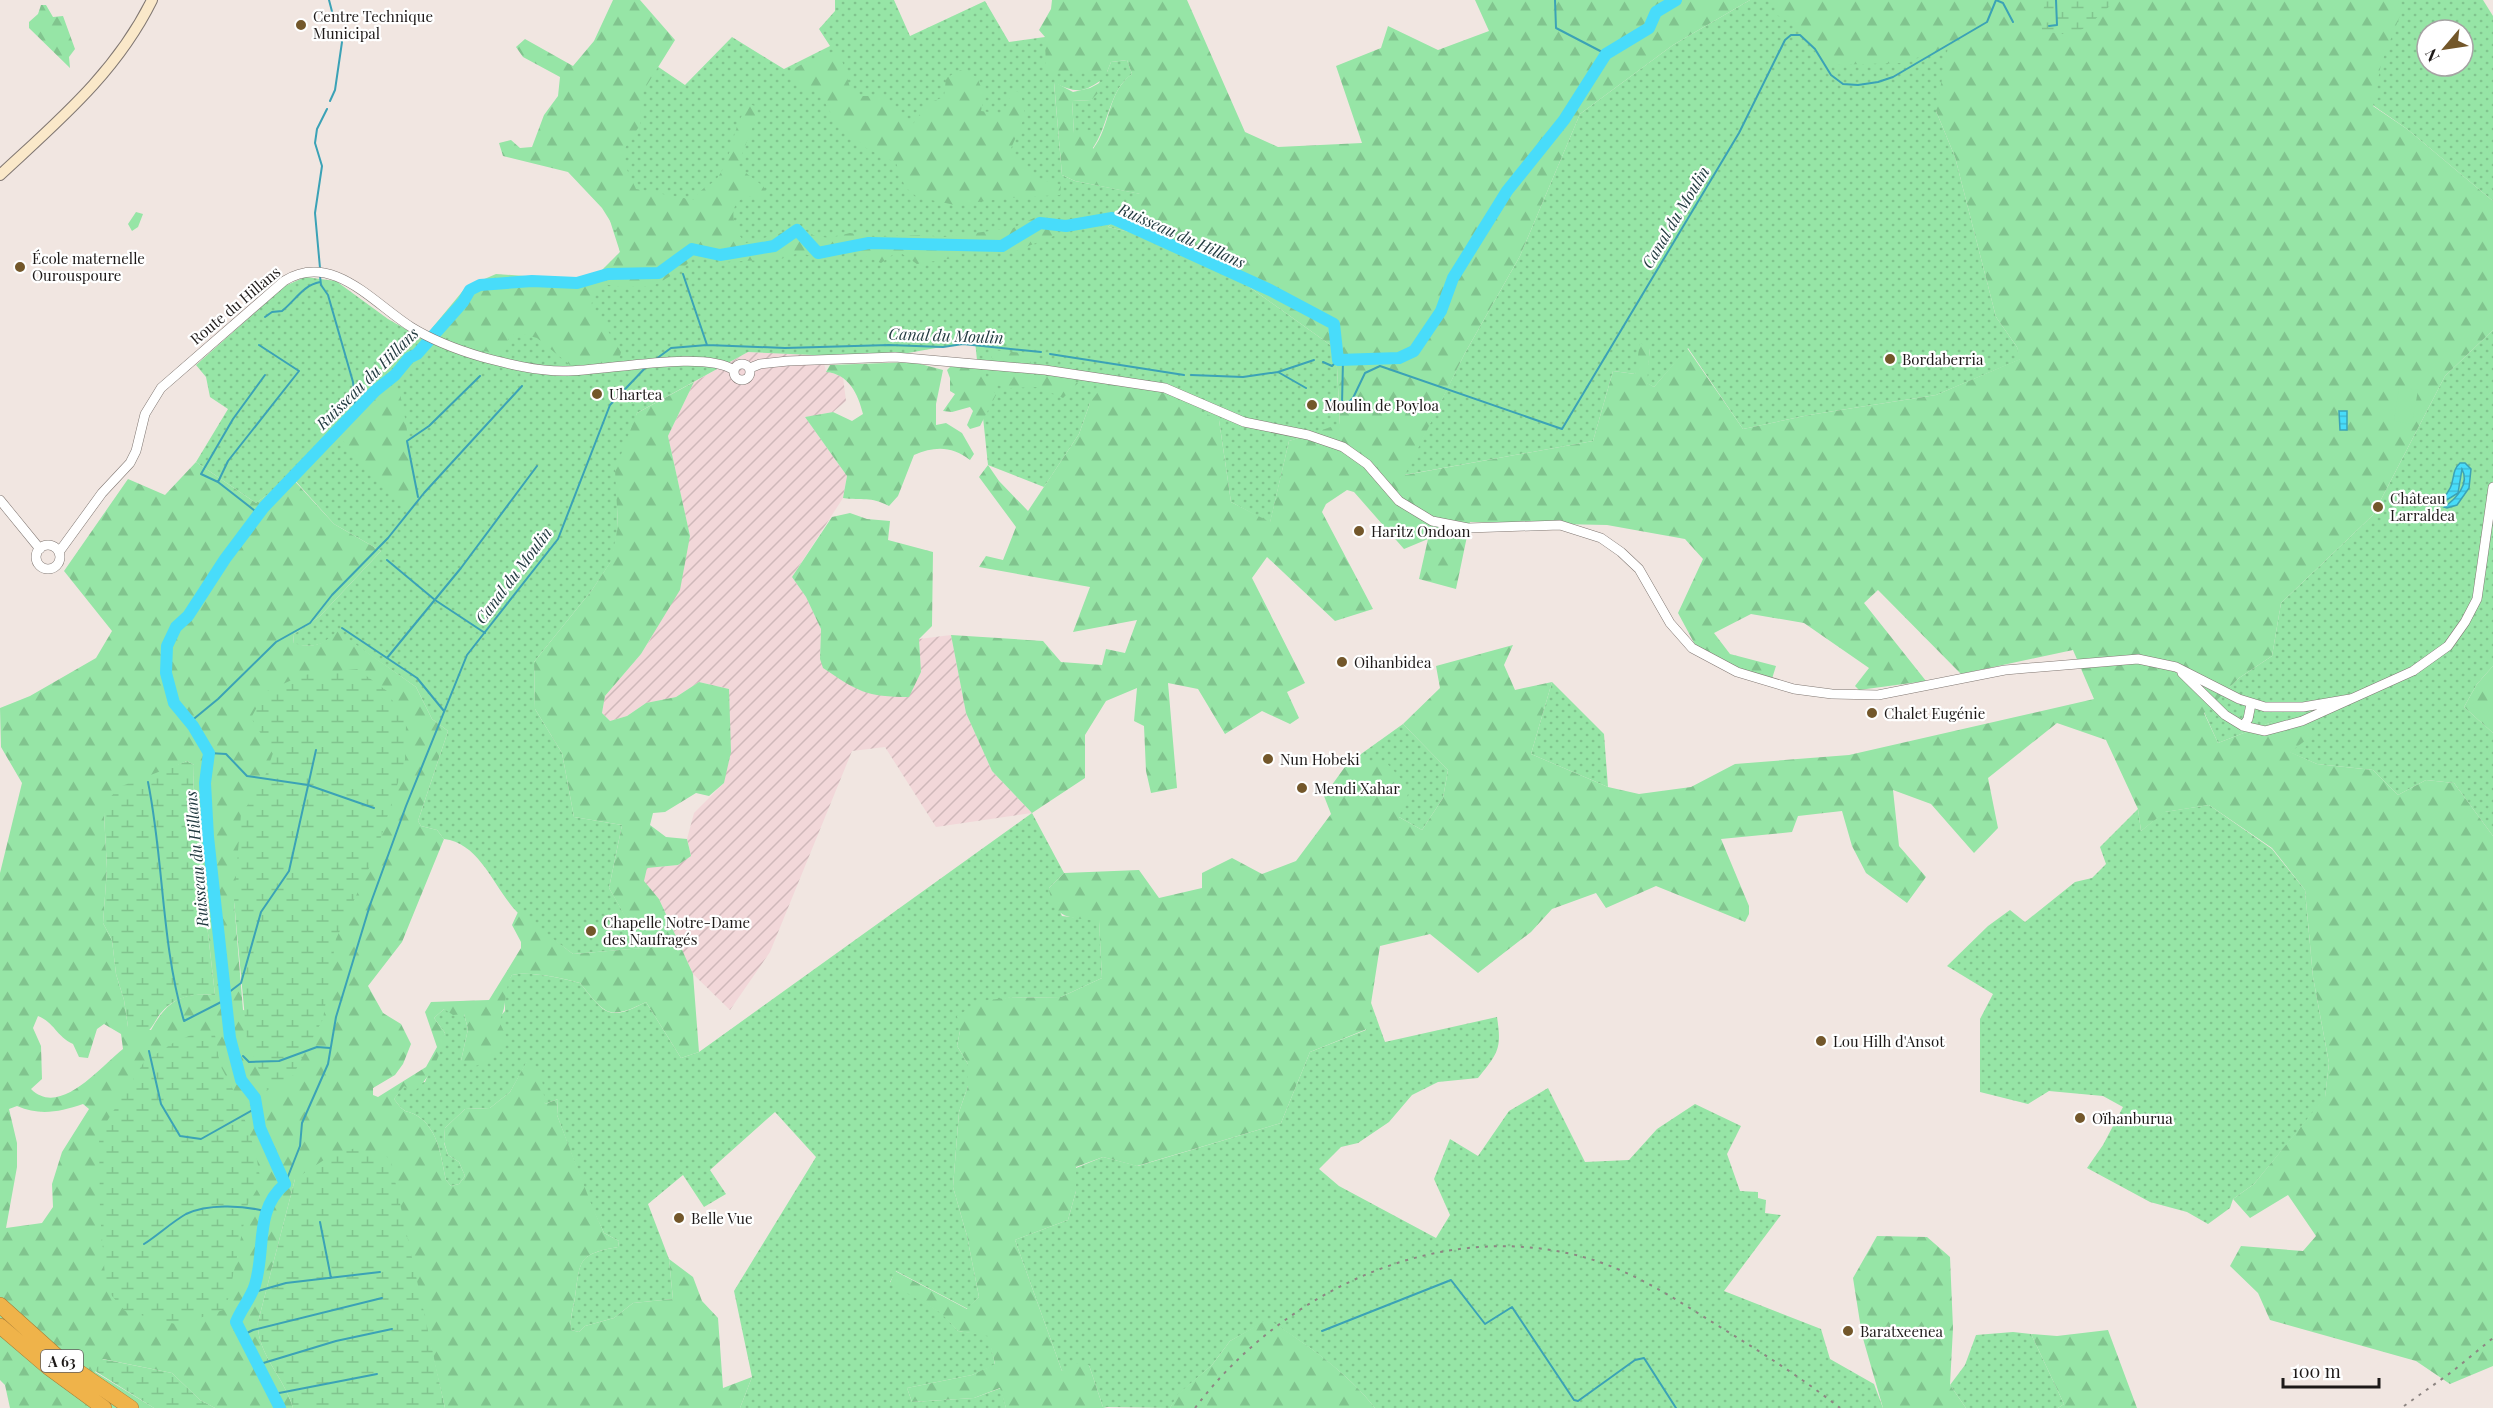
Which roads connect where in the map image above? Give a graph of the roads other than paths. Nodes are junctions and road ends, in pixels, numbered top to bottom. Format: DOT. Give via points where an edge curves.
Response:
graph roads {
  1 [pos="152,0"];
  2 [pos="0,175"];
  3 [pos="2493,487"];
  4 [pos="0,500"];
  5 [pos="40,549"];
  6 [pos="61,550"];
  7 [pos="2176,666"];
  8 [pos="2239,699"];
  9 [pos="2350,699"];
  10 [pos="2251,704"];
  11 [pos="2225,714"];
  12 [pos="2243,726"];
  13 [pos="0,1305"];
  14 [pos="0,1326"];
  15 [pos="104,1408"];
  16 [pos="131,1408"];
  1 -- 2 [label="main road" via="106,73"];
  3 -- 9 [label="street" via="2477,599 2465,622 2448,646 2428,662"];
  4 -- 5 [label="street"];
  5 -- 6 [label="street" via="53,546"];
  5 -- 6 [label="street" via="37,559 46,569 58,564"];
  6 -- 7 [label="street, Route du Hillans" via="96,500 130,463 145,414 161,388 284,281 298,274 320,272 352,284 438,340 482,357 540,370 709,363 723,364 742,380 749,376 750,368 760,364 895,357 1045,370 1165,388 1244,422 1344,447 1368,464 1399,501 1432,521 1468,528 1560,525 1601,538 1639,569 1670,623 1692,648 1737,672 1794,689 1878,695 2006,670 2126,659"];
  7 -- 8 [label="street"];
  7 -- 11 [label="street"];
  8 -- 10 [label="street"];
  8 -- 11 [label="street"];
  9 -- 10 [label="street" via="2303,707"];
  9 -- 12 [label="street" via="2277,729 2265,731"];
  10 -- 12 [label="street"];
  11 -- 12 [label="street"];
  13 -- 16 [label="highway, A 63" via="60,1359"];
  14 -- 15 [label="highway, A 63"];
}
